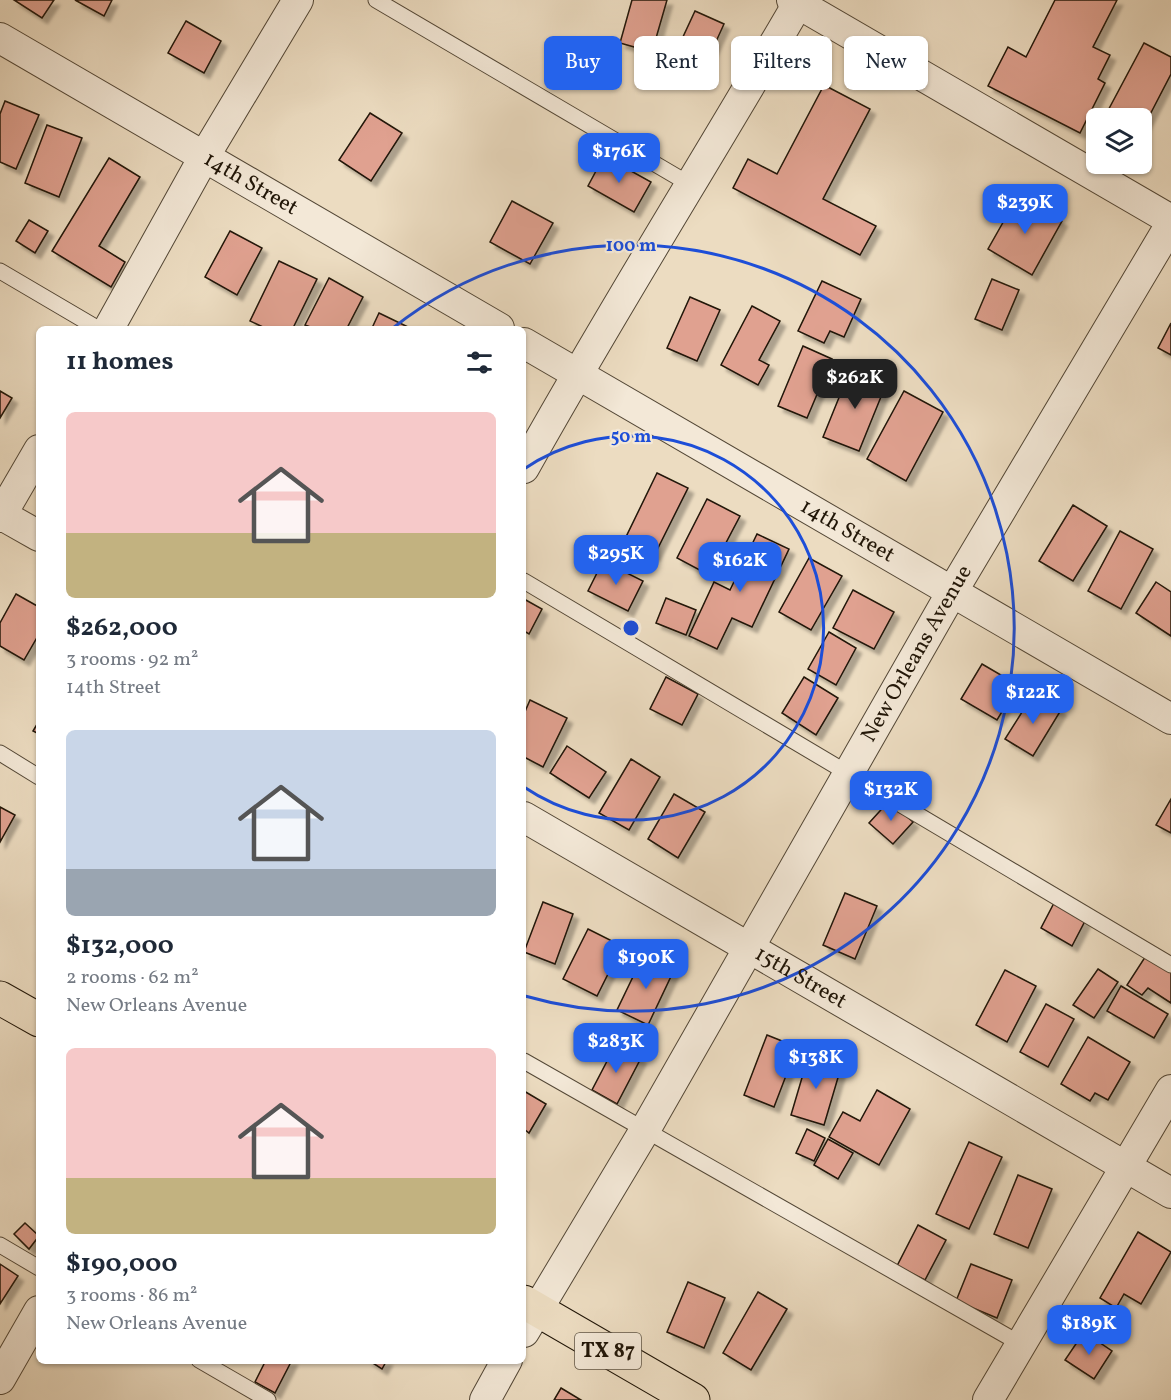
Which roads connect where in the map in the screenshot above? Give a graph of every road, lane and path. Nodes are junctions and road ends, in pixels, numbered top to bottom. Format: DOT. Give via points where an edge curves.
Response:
graph roads {
  1 [pos="298,0"];
  2 [pos="376,0"];
  3 [pos="797,1"];
  4 [pos="0,38"];
  5 [pos="204,157"];
  6 [pos="692,185"];
  7 [pos="1171,222"];
  8 [pos="0,271"];
  9 [pos="95,326"];
  10 [pos="110,326"];
  11 [pos="496,326"];
  12 [pos="526,344"];
  13 [pos="576,373"];
  14 [pos="36,455"];
  15 [pos="526,464"];
  16 [pos="0,515"];
  17 [pos="36,534"];
  18 [pos="526,582"];
  19 [pos="952,592"];
  20 [pos="1171,719"];
  21 [pos="0,753"];
  22 [pos="849,774"];
  23 [pos="36,775"];
  24 [pos="526,818"];
  25 [pos="749,948"];
  26 [pos="1171,964"];
  27 [pos="0,998"];
  28 [pos="36,1018"];
  29 [pos="526,1061"];
  30 [pos="1171,1090"];
  31 [pos="645,1130"];
  32 [pos="1126,1167"];
  33 [pos="1171,1193"];
  34 [pos="0,1245"];
  35 [pos="36,1266"];
  36 [pos="528,1314"];
  37 [pos="36,1316"];
  38 [pos="1021,1344"];
  39 [pos="206,1364"];
  40 [pos="505,1364"];
  41 [pos="0,1379"];
  42 [pos="268,1400"];
  43 [pos="484,1400"];
  44 [pos="693,1400"];
  45 [pos="988,1400"];
  1 -- 5 [label="street"];
  2 -- 6 [label="lane"];
  3 -- 6 [label="street"];
  3 -- 7 [label="street"];
  4 -- 5 [label="street, 14th Street"];
  5 -- 10 [label="street"];
  5 -- 11 [label="street, 14th Street"];
  6 -- 13 [label="street"];
  7 -- 19 [label="street, New Orleans Avenue"];
  8 -- 9 [label="lane"];
  12 -- 13 [label="street, 14th Street"];
  13 -- 15 [label="street"];
  13 -- 19 [label="street, 14th Street"];
  14 -- 16 [label="street"];
  16 -- 17 [label="street"];
  18 -- 22 [label="lane"];
  19 -- 20 [label="street, 14th Street"];
  19 -- 22 [label="street, New Orleans Avenue"];
  21 -- 23 [label="lane"];
  22 -- 25 [label="street, New Orleans Avenue"];
  22 -- 26 [label="lane"];
  24 -- 25 [label="street, 15th Street"];
  25 -- 31 [label="street, New Orleans Avenue"];
  25 -- 32 [label="street, 15th Street"];
  27 -- 28 [label="main road"];
  29 -- 31 [label="lane"];
  30 -- 32 [label="street"];
  31 -- 36 [label="street, New Orleans Avenue"];
  31 -- 38 [label="lane"];
  32 -- 33 [label="street, 15th Street"];
  32 -- 38 [label="street"];
  34 -- 35 [label="lane"];
  36 -- 44 [label="main road, TX 87"];
  37 -- 41 [label="street"];
  38 -- 45 [label="street"];
  39 -- 42 [label="lane"];
  40 -- 43 [label="street"];
}
